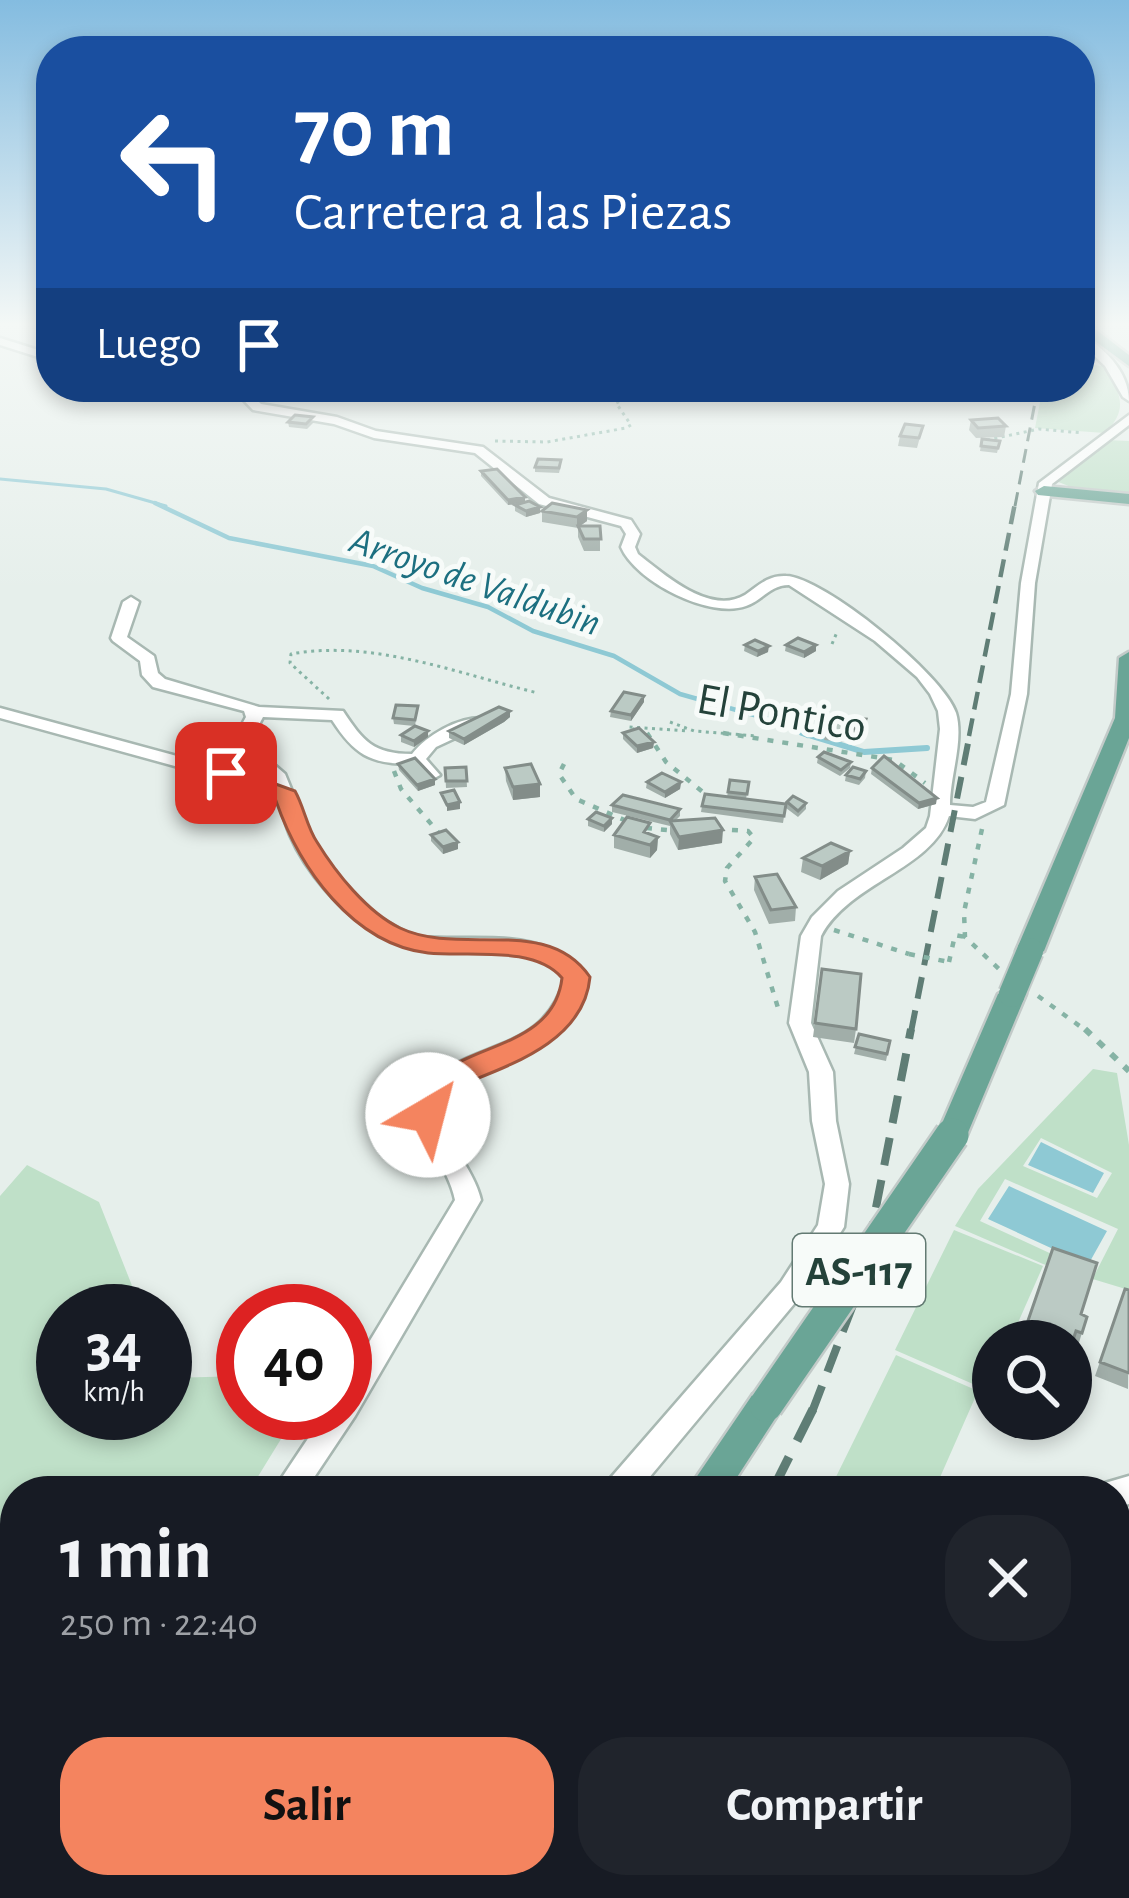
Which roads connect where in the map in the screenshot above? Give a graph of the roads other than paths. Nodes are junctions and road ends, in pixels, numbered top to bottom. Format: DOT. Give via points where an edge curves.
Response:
graph roads {
  1 [pos="300,414"];
  2 [pos="1129,418"];
  3 [pos="1047,485"];
  4 [pos="1129,498"];
  5 [pos="131,602"];
  6 [pos="1129,658"];
  7 [pos="255,712"];
  8 [pos="0,713"];
  9 [pos="476,721"];
  10 [pos="1124,728"];
  11 [pos="416,759"];
  12 [pos="431,775"];
  13 [pos="279,789"];
  14 [pos="944,804"];
  15 [pos="372,1361"];
  16 [pos="323,1440"];
  17 [pos="298,1476"];
  18 [pos="632,1476"];
  19 [pos="716,1476"];
  1 -- 14 [label="street" via="488,453 544,501 626,523 632,556 706,603 739,604 772,580 794,581 933,686 947,712"];
  2 -- 3 [label="street"];
  3 -- 4 [label="main road"];
  3 -- 14 [label="street" via="995,805 975,813"];
  5 -- 7 [label="street" via="119,638 148,659 153,679"];
  6 -- 10 [label="main road"];
  7 -- 11 [label="street" via="325,712 344,720 358,747"];
  7 -- 13 [label="street" via="246,750 276,774"];
  8 -- 13 [label="street"];
  9 -- 11 [label="street" via="430,742"];
  10 -- 19 [label="main road, AS-117, bridge" via="952,1135"];
  11 -- 12 [label="street"];
  13 -- 15 [label="street" via="317,859 358,910 389,933 423,944 541,951 576,977 575,991 537,1040 458,1072 433,1093 432,1128 460,1170 468,1200"];
  14 -- 18 [label="street" via="922,843 816,924 800,995 837,1184 831,1227 790,1290"];
  16 -- 17 [label="street"];
}
